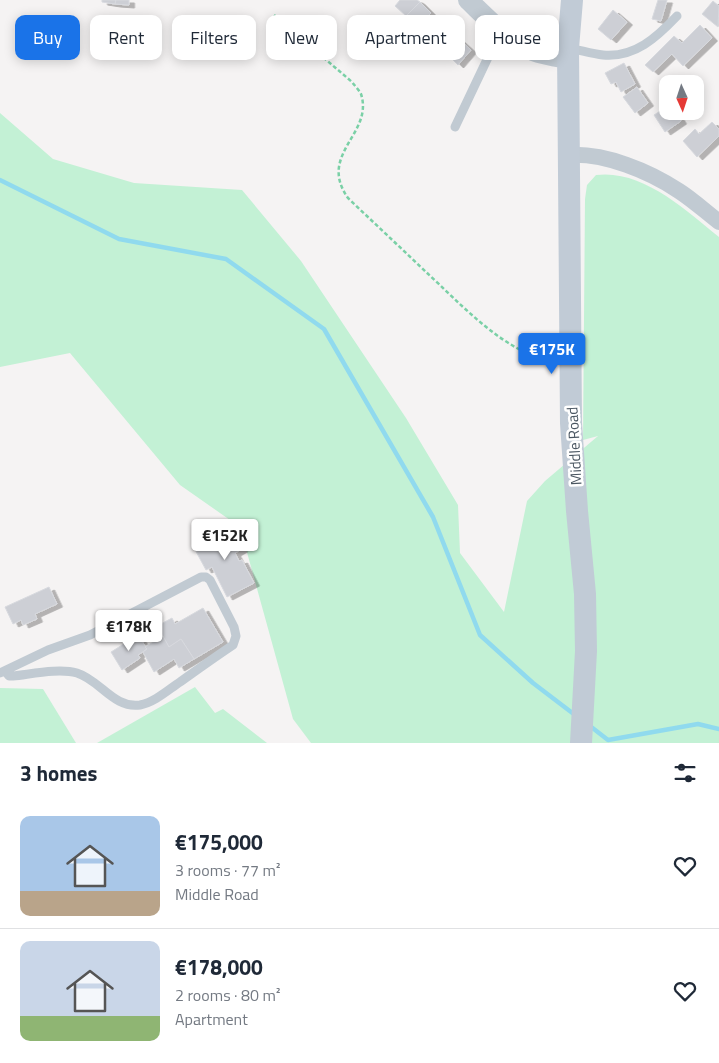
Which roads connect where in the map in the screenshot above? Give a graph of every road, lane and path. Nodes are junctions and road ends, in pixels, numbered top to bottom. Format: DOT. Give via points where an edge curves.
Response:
graph roads {
  1 [pos="468,0"];
  2 [pos="572,0"];
  3 [pos="484,15"];
  4 [pos="678,16"];
  5 [pos="559,52"];
  6 [pos="568,53"];
  7 [pos="326,60"];
  8 [pos="487,60"];
  9 [pos="455,126"];
  10 [pos="569,154"];
  11 [pos="719,222"];
  12 [pos="571,360"];
  13 [pos="3,672"];
  14 [pos="580,743"];
  1 -- 3 [label="street"];
  2 -- 6 [label="main road, Middle Road"];
  4 -- 6 [label="lane" via="647,44 629,52 604,55"];
  5 -- 6 [label="street"];
  6 -- 10 [label="main road, Middle Road"];
  7 -- 12 [label="path" via="361,94 363,108 359,124 342,156 338,175 340,187 348,198 475,318 507,342 540,358"];
  8 -- 9 [label="lane"];
  10 -- 11 [label="street" via="589,156 646,172 680,191"];
  10 -- 12 [label="main road, Middle Road"];
  12 -- 14 [label="main road, Middle Road" via="571,422 586,594 585,692"];
  13 -- 13 [label="lane" via="9,676 66,671 78,673 120,701 131,706 141,705 233,645 236,636 210,580 201,577 90,635 48,650"];
}
